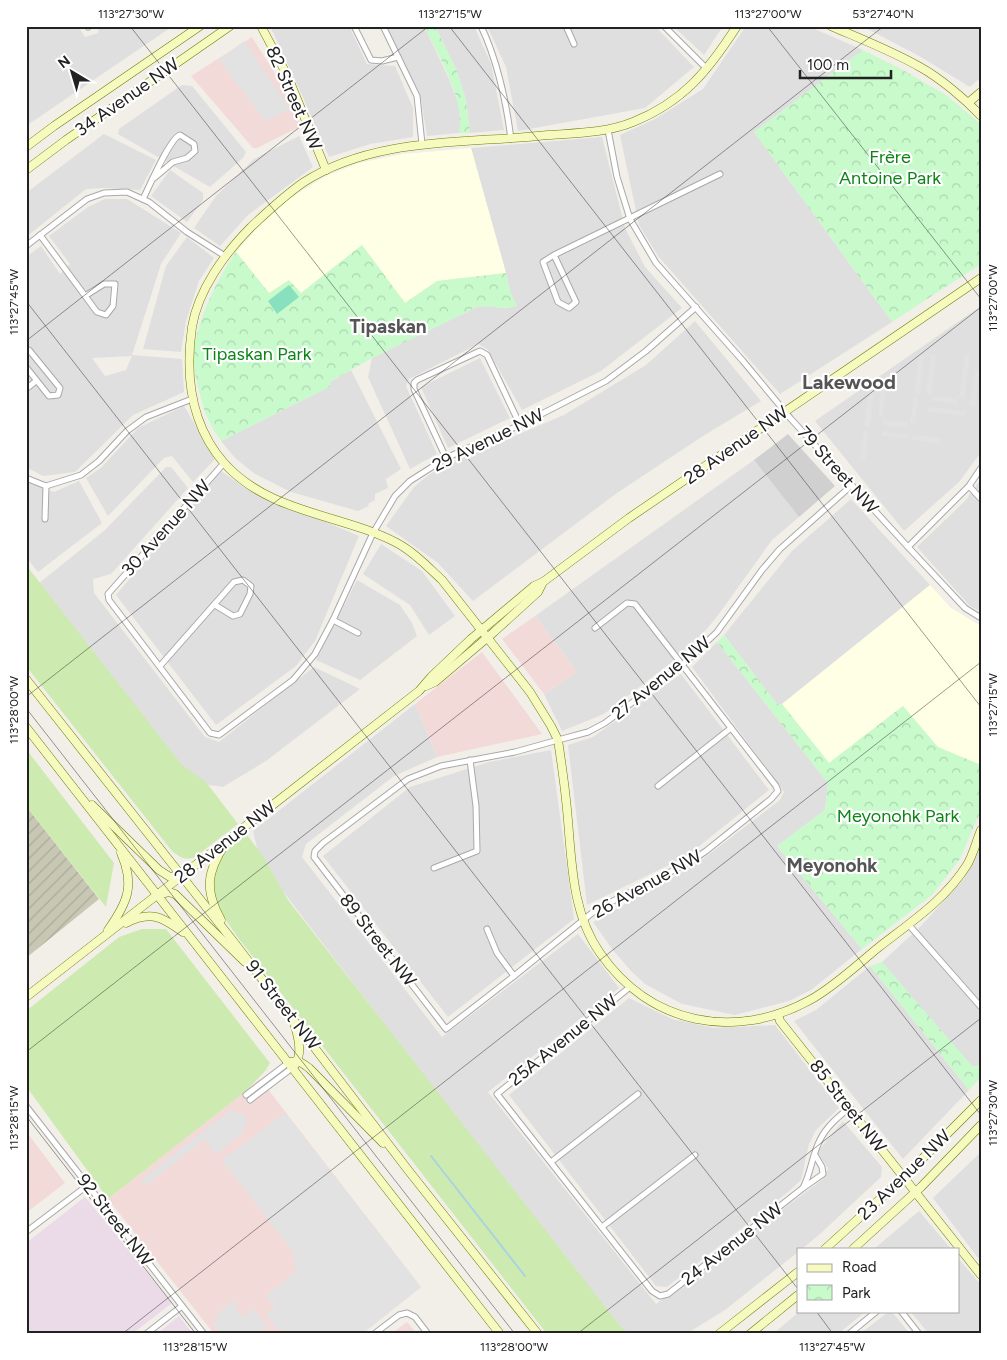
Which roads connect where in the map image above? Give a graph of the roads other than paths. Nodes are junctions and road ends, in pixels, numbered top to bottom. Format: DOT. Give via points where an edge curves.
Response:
graph roads {
  1 [pos="200,26"];
  2 [pos="230,26"];
  3 [pos="260,26"];
  4 [pos="354,26"];
  5 [pos="383,26"];
  6 [pos="480,26"];
  7 [pos="566,26"];
  8 [pos="664,26"];
  9 [pos="737,26"];
  10 [pos="831,26"];
  11 [pos="574,44"];
  12 [pos="398,57"];
  13 [pos="706,68"];
  14 [pos="981,92"];
  15 [pos="968,103"];
  16 [pos="981,116"];
  17 [pos="608,130"];
  18 [pos="512,139"];
  19 [pos="422,144"];
  20 [pos="26,148"];
  21 [pos="26,170"];
  22 [pos="326,170"];
  23 [pos="720,174"];
  24 [pos="154,178"];
  25 [pos="143,199"];
  26 [pos="630,219"];
  27 [pos="40,235"];
  28 [pos="26,246"];
  29 [pos="554,255"];
  30 [pos="225,256"];
  31 [pos="981,278"];
  32 [pos="85,296"];
  33 [pos="696,307"];
  34 [pos="26,349"];
  35 [pos="26,367"];
  36 [pos="36,381"];
  37 [pos="26,389"];
  38 [pos="192,398"];
  39 [pos="785,411"];
  40 [pos="520,425"];
  41 [pos="446,458"];
  42 [pos="224,463"];
  43 [pos="981,468"];
  44 [pos="26,478"];
  45 [pos="852,485"];
  46 [pos="46,486"];
  47 [pos="969,486"];
  48 [pos="981,499"];
  49 [pos="45,519"];
  50 [pos="372,533"];
  51 [pos="908,548"];
  52 [pos="543,582"];
  53 [pos="215,605"];
  54 [pos="981,618"];
  55 [pos="333,620"];
  56 [pos="595,628"];
  57 [pos="481,630"];
  58 [pos="358,633"];
  59 [pos="487,638"];
  60 [pos="160,666"];
  61 [pos="682,666"];
  62 [pos="26,679"];
  63 [pos="424,686"];
  64 [pos="26,727"];
  65 [pos="731,728"];
  66 [pos="558,740"];
  67 [pos="470,760"];
  68 [pos="658,786"];
  69 [pos="82,798"];
  70 [pos="981,830"];
  71 [pos="228,840"];
  72 [pos="116,841"];
  73 [pos="315,851"];
  74 [pos="434,868"];
  75 [pos="181,876"];
  76 [pos="157,894"];
  77 [pos="584,920"];
  78 [pos="908,924"];
  79 [pos="486,929"];
  80 [pos="102,937"];
  81 [pos="191,938"];
  82 [pos="233,941"];
  83 [pos="258,974"];
  84 [pos="514,976"];
  85 [pos="630,987"];
  86 [pos="26,997"];
  87 [pos="277,997"];
  88 [pos="981,1007"];
  89 [pos="778,1015"];
  90 [pos="446,1028"];
  91 [pos="298,1061"];
  92 [pos="290,1065"];
  93 [pos="638,1094"];
  94 [pos="246,1095"];
  95 [pos="250,1100"];
  96 [pos="981,1100"];
  97 [pos="26,1106"];
  98 [pos="849,1108"];
  99 [pos="981,1126"];
  100 [pos="815,1154"];
  101 [pos="695,1155"];
  102 [pos="551,1162"];
  103 [pos="408,1170"];
  104 [pos="904,1177"];
  105 [pos="88,1185"];
  106 [pos="803,1188"];
  107 [pos="916,1192"];
  108 [pos="602,1227"];
  109 [pos="26,1232"];
  110 [pos="826,1248"];
  111 [pos="854,1248"];
  112 [pos="978,1265"];
  113 [pos="797,1273"];
  114 [pos="981,1275"];
  115 [pos="797,1296"];
  116 [pos="182,1306"];
  117 [pos="876,1312"];
  118 [pos="902,1312"];
  119 [pos="146,1334"];
  120 [pos="204,1334"];
  121 [pos="374,1334"];
  122 [pos="428,1334"];
  123 [pos="501,1334"];
  124 [pos="538,1334"];
  125 [pos="720,1334"];
  126 [pos="750,1334"];
  127 [pos="849,1334"];
  128 [pos="919,1334"];
  1 -- 20 [label="street, 34 Avenue NW"];
  2 -- 21 [label="street, 34 Avenue NW"];
  3 -- 22 [label="street, 82 Street NW" via="288,77"];
  4 -- 12 [label="street" via="371,60"];
  5 -- 12 [label="street"];
  6 -- 18 [label="street" via="505,95"];
  7 -- 11 [label="street"];
  8 -- 13 [label="street"];
  9 -- 13 [label="street"];
  10 -- 15 [label="street" via="921,68"];
  12 -- 19 [label="street" via="417,96"];
  13 -- 17 [label="street" via="692,86 669,104"];
  14 -- 15 [label="street"];
  15 -- 16 [label="street"];
  17 -- 18 [label="street"];
  17 -- 26 [label="street, 79 Street NW"];
  18 -- 19 [label="street"];
  19 -- 22 [label="street" via="352,159"];
  22 -- 30 [label="street" via="273,206"];
  23 -- 26 [label="street"];
  24 -- 24 [label="street" via="176,137 183,136 194,144 192,155 173,162"];
  24 -- 25 [label="street"];
  25 -- 27 [label="street" via="127,192 104,193 88,199"];
  25 -- 30 [label="street"];
  26 -- 29 [label="street"];
  26 -- 33 [label="street, 79 Street NW" via="656,263"];
  27 -- 28 [label="street"];
  27 -- 32 [label="street"];
  29 -- 29 [label="street" via="543,262 558,302 568,308 576,302"];
  30 -- 38 [label="street" via="194,315 188,359"];
  31 -- 39 [label="street, 28 Avenue NW"];
  32 -- 32 [label="street" via="97,312 106,315 113,306 115,284 104,284"];
  33 -- 39 [label="street, 79 Street NW"];
  33 -- 40 [label="street, 29 Avenue NW" via="606,381"];
  34 -- 36 [label="street" via="60,388 58,395 49,396"];
  35 -- 36 [label="street"];
  36 -- 37 [label="street"];
  38 -- 42 [label="street" via="207,440"];
  38 -- 46 [label="street" via="146,417 81,475"];
  39 -- 45 [label="street, 79 Street NW"];
  39 -- 52 [label="street, 28 Avenue NW"];
  40 -- 41 [label="street, 29 Avenue NW"];
  40 -- 41 [label="street" via="484,352 480,351 414,383"];
  41 -- 50 [label="street, 29 Avenue NW" via="410,481 395,496"];
  42 -- 50 [label="street" via="246,483 279,502"];
  42 -- 60 [label="street, 30 Avenue NW" via="108,594 109,600"];
  43 -- 47 [label="street"];
  44 -- 46 [label="street"];
  45 -- 51 [label="street, 79 Street NW"];
  45 -- 61 [label="street, 27 Avenue NW" via="780,549 717,632"];
  46 -- 49 [label="street"];
  47 -- 48 [label="street"];
  47 -- 51 [label="street"];
  50 -- 55 [label="street, 29 Avenue NW"];
  50 -- 57 [label="street" via="398,544 426,565 442,580"];
  51 -- 54 [label="street, 79 Street NW" via="965,608"];
  52 -- 57 [label="street, 28 Avenue NW"];
  52 -- 59 [label="street, 28 Avenue NW" via="538,592"];
  53 -- 53 [label="street" via="233,616 240,614 251,586 243,580 236,581"];
  53 -- 60 [label="street"];
  55 -- 58 [label="street"];
  55 -- 60 [label="street, 29 Avenue NW" via="314,654 293,680 219,735 210,733"];
  56 -- 61 [label="street" via="627,604 635,604"];
  57 -- 59 [label="street"];
  57 -- 63 [label="street, 28 Avenue NW"];
  59 -- 63 [label="street, 28 Avenue NW" via="435,682"];
  59 -- 66 [label="street" via="530,692"];
  61 -- 65 [label="street"];
  61 -- 66 [label="street, 27 Avenue NW" via="605,723 588,732"];
  62 -- 75 [label="street, 91 Street NW"];
  63 -- 71 [label="street, 28 Avenue NW"];
  64 -- 69 [label="street, 91 Street NW"];
  65 -- 68 [label="street"];
  65 -- 77 [label="street, 26 Avenue NW" via="778,791 690,862 597,910"];
  66 -- 67 [label="street, 27 Avenue NW"];
  66 -- 77 [label="street" via="570,856"];
  67 -- 73 [label="street, 27 Avenue NW" via="441,766 408,779"];
  67 -- 74 [label="street" via="477,851"];
  69 -- 72 [label="street, 91 Street NW"];
  69 -- 75 [label="street" via="166,875"];
  70 -- 78 [label="street" via="968,863 955,883 934,905"];
  71 -- 75 [label="street, 28 Avenue NW"];
  71 -- 82 [label="street" via="214,862 209,881 216,910"];
  72 -- 76 [label="street, 91 Street NW"];
  72 -- 80 [label="street" via="130,884 116,919"];
  73 -- 90 [label="street, 89 Street NW" via="314,857"];
  75 -- 76 [label="street, 28 Avenue NW"];
  75 -- 82 [label="street, 91 Street NW"];
  76 -- 80 [label="street, 28 Avenue NW"];
  76 -- 81 [label="street, 91 Street NW"];
  76 -- 83 [label="street" via="175,894"];
  77 -- 84 [label="street, 26 Avenue NW"];
  77 -- 85 [label="street" via="600,954"];
  78 -- 88 [label="street"];
  78 -- 89 [label="street" via="811,999"];
  79 -- 84 [label="street" via="497,953"];
  80 -- 81 [label="street" via="134,919 148,916 164,919"];
  80 -- 86 [label="street, 28 Avenue NW"];
  81 -- 92 [label="street, 91 Street NW"];
  82 -- 83 [label="street, 91 Street NW"];
  83 -- 87 [label="street, 91 Street NW"];
  84 -- 90 [label="street, 26 Avenue NW"];
  85 -- 89 [label="street" via="678,1015 702,1021 749,1022"];
  85 -- 102 [label="street, 25A Avenue NW" via="497,1094"];
  87 -- 91 [label="street" via="297,1033"];
  87 -- 103 [label="street, 91 Street NW"];
  89 -- 98 [label="street, 85 Street NW"];
  91 -- 92 [label="street"];
  91 -- 103 [label="street" via="309,1068"];
  92 -- 94 [label="street"];
  92 -- 95 [label="street"];
  92 -- 123 [label="street, 91 Street NW"];
  93 -- 102 [label="street"];
  96 -- 104 [label="street, 23 Avenue NW"];
  97 -- 105 [label="street, 92 Street NW"];
  98 -- 100 [label="street" via="825,1130"];
  98 -- 104 [label="street, 85 Street NW"];
  99 -- 107 [label="street, 23 Avenue NW"];
  100 -- 106 [label="street"];
  100 -- 106 [label="street, 24 Avenue NW" via="823,1174"];
  101 -- 108 [label="street"];
  102 -- 108 [label="street"];
  103 -- 124 [label="street, 91 Street NW"];
  104 -- 107 [label="street, 85 Street NW"];
  104 -- 110 [label="street, 23 Avenue NW"];
  105 -- 109 [label="street"];
  105 -- 116 [label="street, 92 Street NW"];
  106 -- 108 [label="street, 24 Avenue NW" via="668,1294 660,1296 652,1291"];
  107 -- 111 [label="street, 23 Avenue NW"];
  107 -- 112 [label="street, 85 Street NW"];
  112 -- 114 [label="street, 85 Street NW"];
  113 -- 125 [label="street"];
  115 -- 126 [label="street"];
  116 -- 119 [label="street"];
  116 -- 120 [label="street, 92 Street NW"];
  117 -- 127 [label="street"];
  118 -- 128 [label="street"];
  121 -- 122 [label="street" via="404,1313 411,1314"];
}
